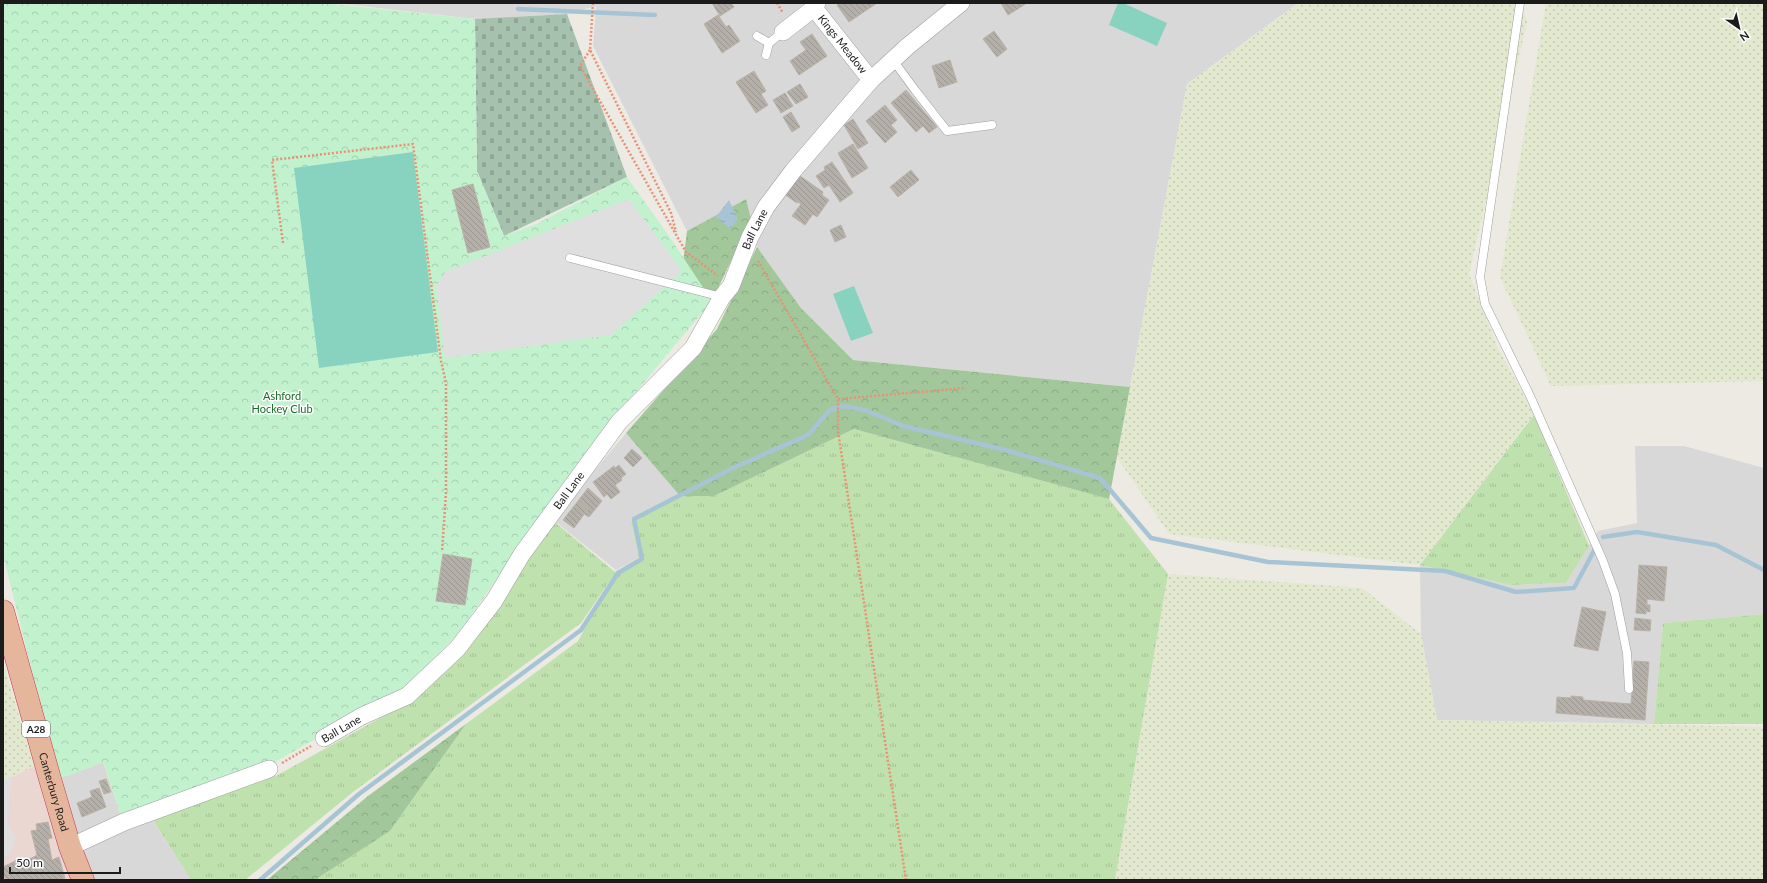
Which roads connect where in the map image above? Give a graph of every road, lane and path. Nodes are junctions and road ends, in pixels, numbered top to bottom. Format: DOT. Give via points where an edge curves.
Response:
graph roads {
  1 [pos="961,3"];
  2 [pos="1520,3"];
  3 [pos="593,4"];
  4 [pos="816,5"];
  5 [pos="783,32"];
  6 [pos="758,36"];
  7 [pos="769,43"];
  8 [pos="590,50"];
  9 [pos="766,55"];
  10 [pos="894,60"];
  11 [pos="871,80"];
  12 [pos="992,125"];
  13 [pos="677,237"];
  14 [pos="283,243"];
  15 [pos="748,245"];
  16 [pos="570,258"];
  17 [pos="727,291"];
  18 [pos="966,388"];
  19 [pos="838,399"];
  20 [pos="442,552"];
  21 [pos="3,611"];
  22 [pos="1628,689"];
  23 [pos="324,738"];
  24 [pos="269,769"];
  25 [pos="70,847"];
  26 [pos="83,880"];
  27 [pos="906,880"];
  1 -- 10 [label="street, Ball Lane"];
  2 -- 22 [label="lane" via="1480,277 1485,304 1531,398 1604,561 1615,594 1627,653"];
  3 -- 8 [label="path"];
  4 -- 5 [label="street, Kings Meadow"];
  4 -- 11 [label="street, Kings Meadow"];
  5 -- 7 [label="lane"];
  6 -- 7 [label="lane"];
  7 -- 9 [label="lane"];
  8 -- 13 [label="path" via="671,213"];
  8 -- 13 [label="path" via="580,66"];
  10 -- 11 [label="street, Ball Lane"];
  10 -- 12 [label="lane" via="947,131"];
  11 -- 15 [label="street, Ball Lane" via="793,171 766,207"];
  13 -- 17 [label="path" via="686,252"];
  14 -- 20 [label="path" via="272,160 413,144 446,383 446,493"];
  15 -- 17 [label="street, Ball Lane"];
  15 -- 19 [label="path"];
  16 -- 17 [label="lane"];
  17 -- 23 [label="street, Ball Lane" via="693,348 619,422 522,554 494,601 457,649 407,696 362,716"];
  18 -- 19 [label="path"];
  19 -- 27 [label="path" via="838,431"];
  21 -- 25 [label="highway, Canterbury Road / A28"];
  23 -- 24 [label="path, Ball Lane" via="298,755"];
  24 -- 25 [label="street" via="124,822"];
  25 -- 26 [label="highway, Canterbury Road / A28"];
}
